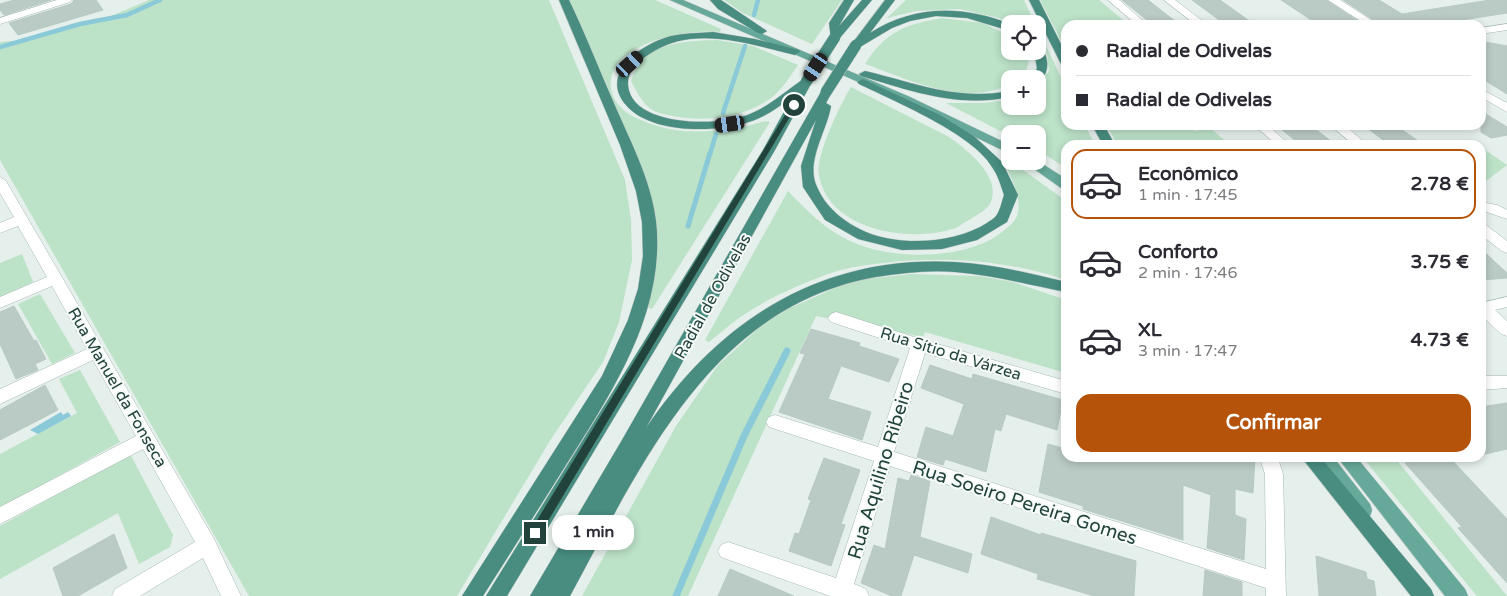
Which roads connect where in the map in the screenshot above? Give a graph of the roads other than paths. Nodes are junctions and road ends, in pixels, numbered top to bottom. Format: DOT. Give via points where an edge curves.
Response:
graph roads {
  1 [pos="67,0"];
  2 [pos="564,0"];
  3 [pos="675,0"];
  4 [pos="690,0"];
  5 [pos="715,0"];
  6 [pos="849,0"];
  7 [pos="867,0"];
  8 [pos="890,0"];
  9 [pos="1034,0"];
  10 [pos="1113,0"];
  11 [pos="1169,0"];
  12 [pos="1333,0"];
  13 [pos="0,20"];
  14 [pos="1137,20"];
  15 [pos="1196,20"];
  16 [pos="1366,20"];
  17 [pos="1001,24"];
  18 [pos="1507,27"];
  19 [pos="1486,30"];
  20 [pos="762,31"];
  21 [pos="835,37"];
  22 [pos="856,46"];
  23 [pos="795,52"];
  24 [pos="1061,54"];
  25 [pos="864,78"];
  26 [pos="806,82"];
  27 [pos="826,92"];
  28 [pos="1486,95"];
  29 [pos="1001,96"];
  30 [pos="1507,108"];
  31 [pos="1266,130"];
  32 [pos="1342,130"];
  33 [pos="1001,136"];
  34 [pos="1278,140"];
  35 [pos="1356,140"];
  36 [pos="1001,145"];
  37 [pos="1046,161"];
  38 [pos="1043,170"];
  39 [pos="1061,171"];
  40 [pos="0,181"];
  41 [pos="1061,182"];
  42 [pos="1486,207"];
  43 [pos="1504,210"];
  44 [pos="22,219"];
  45 [pos="0,228"];
  46 [pos="1486,229"];
  47 [pos="1486,231"];
  48 [pos="1507,232"];
  49 [pos="1507,248"];
  50 [pos="56,279"];
  51 [pos="1061,286"];
  52 [pos="1507,302"];
  53 [pos="0,303"];
  54 [pos="1486,307"];
  55 [pos="1486,311"];
  56 [pos="836,318"];
  57 [pos="1507,330"];
  58 [pos="920,344"];
  59 [pos="97,351"];
  60 [pos="1507,382"];
  61 [pos="1486,384"];
  62 [pos="1061,386"];
  63 [pos="0,397"];
  64 [pos="775,422"];
  65 [pos="147,439"];
  66 [pos="885,457"];
  67 [pos="1270,462"];
  68 [pos="1314,462"];
  69 [pos="1327,462"];
  70 [pos="1350,462"];
  71 [pos="0,516"];
  72 [pos="207,545"];
  73 [pos="728,551"];
  74 [pos="1276,589"];
  75 [pos="847,594"];
  76 [pos="122,596"];
  77 [pos="231,596"];
  78 [pos="472,596"];
  79 [pos="496,596"];
  80 [pos="540,596"];
  81 [pos="559,596"];
  82 [pos="1424,596"];
  83 [pos="1428,596"];
  84 [pos="1458,596"];
  1 -- 13 [label="street"];
  2 -- 78 [label="highway" via="639,183 649,225 646,279 636,322 608,382"];
  3 -- 23 [label="main road"];
  4 -- 20 [label="main road"];
  5 -- 20 [label="highway"];
  6 -- 21 [label="highway" via="834,23"];
  7 -- 21 [label="highway, Radial de Odivelas"];
  8 -- 22 [label="highway, Radial de Odivelas"];
  9 -- 24 [label="highway"];
  10 -- 14 [label="street"];
  11 -- 15 [label="street"];
  12 -- 16 [label="street"];
  17 -- 22 [label="highway" via="968,15 924,14 891,24"];
  18 -- 19 [label="street"];
  20 -- 25 [label="main road"];
  21 -- 26 [label="highway, Radial de Odivelas, bridge"];
  22 -- 27 [label="highway, Radial de Odivelas, bridge"];
  23 -- 25 [label="main road"];
  23 -- 26 [label="highway" via="732,37 676,39 655,46 630,64 622,79 622,88 630,101 647,115 672,123 708,126 730,124 756,116"];
  25 -- 27 [label="highway" via="981,148 998,165 1006,177 1011,203 994,226 964,241 905,246 865,236 834,219 815,197 808,174 812,145 824,116"];
  25 -- 29 [label="highway" via="955,97"];
  25 -- 33 [label="main road"];
  25 -- 36 [label="main road"];
  26 -- 79 [label="highway, Radial de Odivelas" via="739,198"];
  27 -- 80 [label="highway, Radial de Odivelas"];
  28 -- 30 [label="street"];
  31 -- 34 [label="street"];
  32 -- 35 [label="street"];
  37 -- 39 [label="main road"];
  38 -- 41 [label="main road"];
  40 -- 44 [label="street, Rua Manuel da Fonseca"];
  42 -- 43 [label="street"];
  44 -- 45 [label="street"];
  44 -- 50 [label="street, Rua Manuel da Fonseca"];
  46 -- 48 [label="street"];
  47 -- 49 [label="street"];
  50 -- 53 [label="street"];
  50 -- 59 [label="street, Rua Manuel da Fonseca"];
  51 -- 81 [label="highway" via="987,269 914,267 846,278 784,302 738,333 718,351 675,401"];
  52 -- 54 [label="street"];
  55 -- 57 [label="street"];
  56 -- 58 [label="street, Rua Sítio da Várzea"];
  58 -- 62 [label="street, Rua Sítio da Várzea"];
  58 -- 66 [label="street, Rua Aquilino Ribeiro"];
  59 -- 63 [label="street"];
  59 -- 65 [label="street, Rua Manuel da Fonseca"];
  60 -- 61 [label="street"];
  64 -- 66 [label="street, Rua Soeiro Pereira Gomes"];
  65 -- 71 [label="street"];
  65 -- 72 [label="street, Rua Manuel da Fonseca"];
  66 -- 74 [label="street, Rua Soeiro Pereira Gomes"];
  66 -- 75 [label="street, Rua Aquilino Ribeiro"];
  67 -- 74 [label="street" via="1274,474"];
  68 -- 82 [label="highway"];
  69 -- 83 [label="main road"];
  70 -- 84 [label="main road"];
  72 -- 76 [label="street"];
  72 -- 77 [label="street, Rua Manuel da Fonseca"];
  73 -- 75 [label="street"];
}
